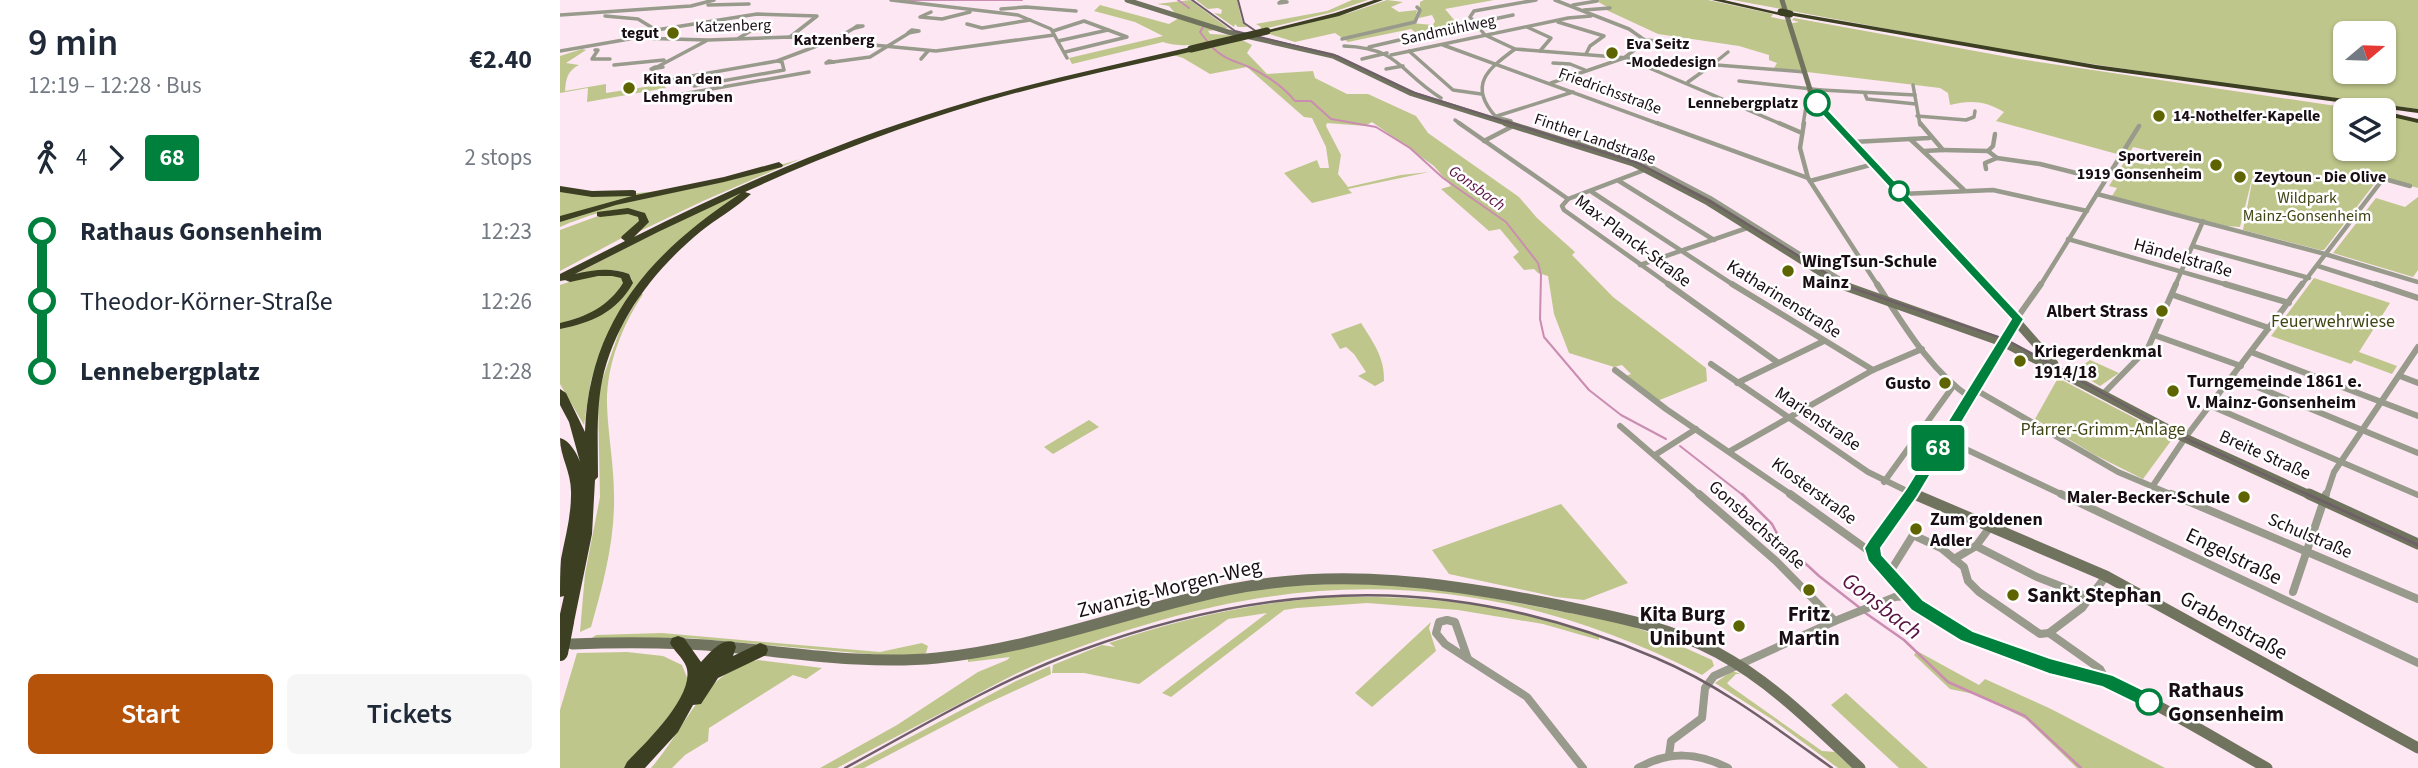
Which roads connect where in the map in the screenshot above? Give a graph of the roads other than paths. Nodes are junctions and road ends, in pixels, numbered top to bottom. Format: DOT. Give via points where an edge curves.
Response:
graph roads {
  1 [pos="714,0"];
  2 [pos="891,0"];
  3 [pos="1127,0"];
  4 [pos="1374,0"];
  5 [pos="1380,0"];
  6 [pos="1536,0"];
  7 [pos="1555,0"];
  8 [pos="1714,0"];
  9 [pos="1724,0"];
  10 [pos="1782,0"];
  11 [pos="1597,1"];
  12 [pos="749,4"];
  13 [pos="699,5"];
  14 [pos="1571,6"];
  15 [pos="1417,7"];
  16 [pos="1610,8"];
  17 [pos="1583,10"];
  18 [pos="972,11"];
  19 [pos="989,11"];
  20 [pos="1076,11"];
  21 [pos="931,12"];
  22 [pos="591,13"];
  23 [pos="1786,14"];
  24 [pos="560,15"];
  25 [pos="1513,15"];
  26 [pos="1592,16"];
  27 [pos="1003,19"];
  28 [pos="1032,20"];
  29 [pos="1556,21"];
  30 [pos="986,22"];
  31 [pos="1014,23"];
  32 [pos="1475,23"];
  33 [pos="967,24"];
  34 [pos="762,25"];
  35 [pos="998,26"];
  36 [pos="856,27"];
  37 [pos="1526,27"];
  38 [pos="656,30"];
  39 [pos="1109,30"];
  40 [pos="1266,31"];
  41 [pos="909,33"];
  42 [pos="1054,33"];
  43 [pos="1485,35"];
  44 [pos="645,37"];
  45 [pos="790,37"];
  46 [pos="1408,38"];
  47 [pos="737,39"];
  48 [pos="708,40"];
  49 [pos="833,40"];
  50 [pos="1646,40"];
  51 [pos="1058,41"];
  52 [pos="1682,43"];
  53 [pos="1443,45"];
  54 [pos="886,47"];
  55 [pos="1367,47"];
  56 [pos="1190,48"];
  57 [pos="1515,49"];
  58 [pos="595,50"];
  59 [pos="928,51"];
  60 [pos="1409,51"];
  61 [pos="1540,51"];
  62 [pos="560,52"];
  63 [pos="1065,52"];
  64 [pos="1728,52"];
  65 [pos="1390,54"];
  66 [pos="1586,54"];
  67 [pos="1067,58"];
  68 [pos="1624,58"];
  69 [pos="610,59"];
  70 [pos="921,59"];
  71 [pos="1362,59"];
  72 [pos="666,60"];
  73 [pos="778,61"];
  74 [pos="834,62"];
  75 [pos="1497,63"];
  76 [pos="1553,63"];
  77 [pos="759,64"];
  78 [pos="614,65"];
  79 [pos="1711,65"];
  80 [pos="1403,66"];
  81 [pos="1386,69"];
  82 [pos="1587,70"];
  83 [pos="809,72"];
  84 [pos="1805,72"];
  85 [pos="694,76"];
  86 [pos="762,77"];
  87 [pos="1739,81"];
  88 [pos="1688,82"];
  89 [pos="1551,83"];
  90 [pos="1913,85"];
  91 [pos="694,89"];
  92 [pos="1574,91"];
  93 [pos="1810,92"];
  94 [pos="1481,94"];
  95 [pos="1865,94"];
  96 [pos="1915,95"];
  97 [pos="677,96"];
  98 [pos="1441,98"];
  99 [pos="2332,103"];
  100 [pos="1916,104"];
  101 [pos="1975,111"];
  102 [pos="2418,112"];
  103 [pos="1917,116"];
  104 [pos="2396,116"];
  105 [pos="1494,118"];
  106 [pos="1455,120"];
  107 [pos="2418,121"];
  108 [pos="1513,126"];
  109 [pos="2139,126"];
  110 [pos="1802,133"];
  111 [pos="1995,134"];
  112 [pos="1929,138"];
  113 [pos="1910,139"];
  114 [pos="1484,141"];
  115 [pos="1853,142"];
  116 [pos="843,144"];
  117 [pos="1943,150"];
  118 [pos="1923,151"];
  119 [pos="1988,151"];
  120 [pos="1997,158"];
  121 [pos="809,161"];
  122 [pos="1874,164"];
  123 [pos="1647,169"];
  124 [pos="1986,169"];
  125 [pos="754,173"];
  126 [pos="1809,179"];
  127 [pos="2104,180"];
  128 [pos="1619,181"];
  129 [pos="2410,186"];
  130 [pos="560,189"];
  131 [pos="1964,190"];
  132 [pos="1592,192"];
  133 [pos="1901,194"];
  134 [pos="2097,194"];
  135 [pos="1568,199"];
  136 [pos="2087,211"];
  137 [pos="560,219"];
  138 [pos="2203,221"];
  139 [pos="560,228"];
  140 [pos="1747,228"];
  141 [pos="2068,239"];
  142 [pos="1714,240"];
  143 [pos="617,245"];
  144 [pos="2193,246"];
  145 [pos="1681,251"];
  146 [pos="2325,254"];
  147 [pos="1640,265"];
  148 [pos="2318,266"];
  149 [pos="2182,272"];
  150 [pos="2309,278"];
  151 [pos="560,279"];
  152 [pos="2418,282"];
  153 [pos="2172,295"];
  154 [pos="2418,298"];
  155 [pos="1888,300"];
  156 [pos="2289,303"];
  157 [pos="1897,307"];
  158 [pos="2017,320"];
  159 [pos="560,326"];
  160 [pos="2269,328"];
  161 [pos="2154,335"];
  162 [pos="1824,341"];
  163 [pos="2005,343"];
  164 [pos="2418,348"];
  165 [pos="1922,349"];
  166 [pos="2251,352"];
  167 [pos="1777,362"];
  168 [pos="2050,364"];
  169 [pos="1711,365"];
  170 [pos="2241,366"];
  171 [pos="1615,370"];
  172 [pos="1873,370"];
  173 [pos="2064,372"];
  174 [pos="2400,376"];
  175 [pos="2233,377"];
  176 [pos="1738,383"];
  177 [pos="2418,383"];
  178 [pos="1954,385"];
  179 [pos="560,393"];
  180 [pos="1973,394"];
  181 [pos="2103,394"];
  182 [pos="2381,402"];
  183 [pos="2211,406"];
  184 [pos="2418,416"];
  185 [pos="1788,418"];
  186 [pos="1620,426"];
  187 [pos="1921,428"];
  188 [pos="1696,429"];
  189 [pos="2363,431"];
  190 [pos="1944,438"];
  191 [pos="2185,438"];
  192 [pos="560,442"];
  193 [pos="1730,451"];
  194 [pos="2418,453"];
  195 [pos="1655,455"];
  196 [pos="2341,462"];
  197 [pos="591,477"];
  198 [pos="1884,482"];
  199 [pos="2152,487"];
  200 [pos="1911,493"];
  201 [pos="2418,495"];
  202 [pos="2325,502"];
  203 [pos="1990,527"];
  204 [pos="2418,544"];
  205 [pos="1976,546"];
  206 [pos="2307,552"];
  207 [pos="1872,553"];
  208 [pos="1955,559"];
  209 [pos="1886,572"];
  210 [pos="2106,576"];
  211 [pos="560,591"];
  212 [pos="2293,592"];
  213 [pos="1908,596"];
  214 [pos="2091,598"];
  215 [pos="2418,599"];
  216 [pos="1835,621"];
  217 [pos="2049,633"];
  218 [pos="678,643"];
  219 [pos="728,647"];
  220 [pos="566,648"];
  221 [pos="760,650"];
  222 [pos="1468,659"];
  223 [pos="2418,663"];
  224 [pos="1736,664"];
  225 [pos="703,678"];
  226 [pos="2106,681"];
  227 [pos="2418,748"];
  228 [pos="1669,755"];
  229 [pos="633,768"];
  230 [pos="644,768"];
  231 [pos="1583,768"];
  232 [pos="1638,768"];
  233 [pos="1728,768"];
  234 [pos="1860,768"];
  235 [pos="2267,768"];
  1 -- 13 [label="street"];
  2 -- 18 [label="street"];
  3 -- 105 [label="main road, Finther Landstraße" via="1236,34 1333,56 1399,88"];
  4 -- 40 [label="highway"];
  5 -- 40 [label="highway"];
  6 -- 32 [label="street" via="1474,11 1470,17"];
  7 -- 14 [label="street"];
  8 -- 23 [label="highway"];
  9 -- 23 [label="highway"];
  10 -- 84 [label="main road"];
  11 -- 14 [label="street"];
  12 -- 13 [label="street"];
  13 -- 22 [label="street"];
  14 -- 17 [label="street"];
  15 -- 55 [label="street" via="1415,22 1342,38 1347,45"];
  16 -- 17 [label="street"];
  17 -- 26 [label="street"];
  18 -- 19 [label="street"];
  18 -- 21 [label="street" via="942,19 920,17"];
  19 -- 20 [label="street" via="1026,7"];
  19 -- 28 [label="street"];
  22 -- 24 [label="street"];
  22 -- 38 [label="street" via="635,18"];
  23 -- 99 [label="highway" via="2017,57"];
  23 -- 102 [label="highway" via="2083,65"];
  25 -- 32 [label="street"];
  26 -- 29 [label="street, Sandmühlweg"];
  26 -- 50 [label="street" via="1630,29"];
  27 -- 31 [label="street"];
  28 -- 31 [label="street"];
  28 -- 42 [label="street"];
  29 -- 37 [label="street, Sandmühlweg"];
  29 -- 66 [label="street" via="1604,36"];
  30 -- 35 [label="street"];
  31 -- 35 [label="street"];
  32 -- 43 [label="street"];
  33 -- 35 [label="street"];
  34 -- 47 [label="street"];
  36 -- 49 [label="street"];
  37 -- 43 [label="street, Sandmühlweg"];
  37 -- 61 [label="street" via="1551,38"];
  38 -- 44 [label="street"];
  38 -- 45 [label="street" via="739,17 817,16"];
  39 -- 42 [label="street, Katzenberg" via="1082,21"];
  39 -- 51 [label="street"];
  39 -- 63 [label="street" via="1127,37"];
  40 -- 56 [label="highway, bridge"];
  41 -- 54 [label="street"];
  42 -- 51 [label="street"];
  42 -- 59 [label="street, Katzenberg"];
  43 -- 53 [label="street, Sandmühlweg"];
  43 -- 57 [label="street"];
  44 -- 48 [label="street, Katzenberg"];
  44 -- 62 [label="street, Katzenberg"];
  45 -- 47 [label="street, Katzenberg"];
  45 -- 49 [label="street, Katzenberg"];
  46 -- 55 [label="street"];
  47 -- 48 [label="street, Katzenberg"];
  48 -- 72 [label="street"];
  49 -- 54 [label="street, Katzenberg"];
  49 -- 73 [label="street"];
  50 -- 52 [label="street"];
  50 -- 68 [label="street"];
  51 -- 63 [label="street"];
  53 -- 60 [label="street, Sandmühlweg"];
  53 -- 75 [label="street, Friedrichsstraße"];
  54 -- 59 [label="street, Katzenberg"];
  54 -- 74 [label="street" via="867,58"];
  55 -- 65 [label="street"];
  56 -- 116 [label="highway" via="996,94"];
  56 -- 121 [label="highway" via="988,99"];
  57 -- 61 [label="street"];
  57 -- 75 [label="street"];
  58 -- 69 [label="street" via="592,59"];
  59 -- 70 [label="street"];
  60 -- 65 [label="street, Sandmühlweg"];
  60 -- 94 [label="street" via="1453,90"];
  61 -- 66 [label="street"];
  63 -- 67 [label="street"];
  64 -- 79 [label="street"];
  65 -- 71 [label="street, Sandmühlweg"];
  65 -- 80 [label="street"];
  66 -- 68 [label="street"];
  68 -- 79 [label="street"];
  68 -- 82 [label="street"];
  68 -- 88 [label="street"];
  72 -- 78 [label="street"];
  72 -- 85 [label="street" via="655,68 654,75 667,80"];
  73 -- 77 [label="street"];
  73 -- 86 [label="street" via="784,71"];
  75 -- 89 [label="street, Friedrichsstraße"];
  75 -- 94 [label="street" via="1485,72"];
  76 -- 82 [label="street"];
  77 -- 85 [label="street"];
  77 -- 86 [label="street"];
  79 -- 84 [label="street"];
  79 -- 88 [label="street"];
  80 -- 81 [label="street"];
  80 -- 98 [label="street"];
  82 -- 89 [label="street"];
  83 -- 86 [label="street"];
  84 -- 93 [label="main road"];
  85 -- 91 [label="street"];
  86 -- 91 [label="street"];
  87 -- 93 [label="street"];
  88 -- 110 [label="street"];
  89 -- 92 [label="street, Friedrichsstraße"];
  90 -- 96 [label="street"];
  91 -- 97 [label="street"];
  92 -- 105 [label="street"];
  92 -- 126 [label="street, Friedrichsstraße"];
  93 -- 95 [label="street"];
  93 -- 110 [label="street"];
  93 -- 115 [label="main road, Breite Straße"];
  94 -- 105 [label="street"];
  95 -- 96 [label="street"];
  95 -- 100 [label="street" via="1867,99"];
  96 -- 100 [label="street"];
  99 -- 102 [label="highway"];
  100 -- 103 [label="street"];
  101 -- 103 [label="street" via="1974,117 1966,120"];
  103 -- 112 [label="street"];
  104 -- 107 [label="highway"];
  105 -- 108 [label="main road, Finther Landstraße"];
  105 -- 155 [label="street, Finther Landstraße" via="1643,163 1710,198 1849,285"];
  106 -- 114 [label="street, Max-Planck-Straße"];
  108 -- 114 [label="street"];
  108 -- 123 [label="main road, Finther Landstraße"];
  109 -- 127 [label="street"];
  110 -- 126 [label="street" via="1800,148"];
  111 -- 119 [label="street"];
  112 -- 113 [label="street"];
  112 -- 117 [label="street"];
  113 -- 115 [label="street"];
  113 -- 118 [label="street"];
  114 -- 135 [label="street, Max-Planck-Straße"];
  115 -- 122 [label="main road, Breite Straße"];
  116 -- 125 [label="highway"];
  116 -- 143 [label="highway" via="729,191"];
  117 -- 118 [label="street"];
  117 -- 119 [label="street"];
  118 -- 131 [label="street"];
  119 -- 120 [label="street"];
  120 -- 124 [label="street" via="1985,163"];
  120 -- 127 [label="street"];
  121 -- 151 [label="highway" via="691,212"];
  121 -- 197 [label="highway" via="751,190 709,218 659,266 630,304 608,344 596,380"];
  122 -- 126 [label="street"];
  122 -- 133 [label="main road, Breite Straße"];
  123 -- 128 [label="street"];
  123 -- 140 [label="main road, Finther Landstraße"];
  125 -- 130 [label="highway" via="642,192 592,194"];
  125 -- 137 [label="highway"];
  126 -- 155 [label="street"];
  127 -- 134 [label="street"];
  128 -- 132 [label="street"];
  128 -- 142 [label="street, Finther Landstraße"];
  129 -- 146 [label="street" via="2381,178"];
  131 -- 133 [label="street"];
  131 -- 136 [label="street" via="2019,194"];
  132 -- 135 [label="street"];
  132 -- 145 [label="street, Katharinenstraße"];
  133 -- 158 [label="main road, Breite Straße"];
  134 -- 136 [label="street"];
  134 -- 138 [label="street"];
  135 -- 147 [label="street, Max-Planck-Straße" via="1564,210"];
  136 -- 141 [label="street"];
  138 -- 144 [label="street"];
  138 -- 146 [label="street"];
  139 -- 143 [label="highway" via="607,212 642,215 641,225"];
  140 -- 142 [label="street, Katharinenstraße"];
  140 -- 157 [label="main road, Finther Landstraße" via="1845,288"];
  141 -- 149 [label="street, Händelstraße"];
  141 -- 158 [label="street"];
  142 -- 145 [label="street, Katharinenstraße"];
  143 -- 151 [label="highway"];
  144 -- 149 [label="street"];
  144 -- 150 [label="street"];
  145 -- 147 [label="street, Katharinenstraße"];
  145 -- 162 [label="street, Katharinenstraße"];
  146 -- 148 [label="street"];
  146 -- 152 [label="street"];
  147 -- 167 [label="street, Max-Planck-Straße"];
  148 -- 150 [label="street"];
  148 -- 154 [label="street"];
  149 -- 153 [label="street"];
  149 -- 156 [label="street, Händelstraße"];
  150 -- 156 [label="street"];
  151 -- 159 [label="highway" via="606,272 625,276 628,283 605,309"];
  153 -- 160 [label="street"];
  153 -- 161 [label="street"];
  155 -- 157 [label="street"];
  156 -- 160 [label="street"];
  157 -- 163 [label="main road, Finther Landstraße"];
  157 -- 165 [label="street, Schulstraße"];
  158 -- 163 [label="main road"];
  158 -- 168 [label="main road, Breite Straße"];
  160 -- 166 [label="street"];
  161 -- 170 [label="street"];
  161 -- 181 [label="street" via="2148,348"];
  162 -- 167 [label="street"];
  162 -- 172 [label="street, Katharinenstraße"];
  163 -- 168 [label="main road, Breite Straße"];
  163 -- 180 [label="main road"];
  164 -- 174 [label="street"];
  165 -- 172 [label="street"];
  165 -- 178 [label="street, Schulstraße"];
  166 -- 170 [label="street"];
  166 -- 182 [label="street"];
  167 -- 176 [label="street"];
  168 -- 173 [label="main road, Breite Straße"];
  169 -- 176 [label="street, Marienstraße"];
  170 -- 175 [label="street"];
  171 -- 188 [label="street, Klosterstraße"];
  172 -- 185 [label="street"];
  173 -- 181 [label="main road, Breite Straße"];
  174 -- 177 [label="street"];
  174 -- 182 [label="street"];
  175 -- 183 [label="street"];
  175 -- 189 [label="street"];
  176 -- 185 [label="street, Marienstraße"];
  178 -- 180 [label="street, Schulstraße"];
  178 -- 187 [label="street"];
  179 -- 197 [label="highway" via="581,436"];
  180 -- 190 [label="main road"];
  180 -- 199 [label="street, Schulstraße"];
  181 -- 191 [label="main road, Breite Straße"];
  182 -- 184 [label="street"];
  182 -- 189 [label="street"];
  183 -- 191 [label="street"];
  183 -- 196 [label="street"];
  185 -- 193 [label="street"];
  185 -- 198 [label="street, Marienstraße"];
  186 -- 195 [label="street, Gonsbachstraße"];
  187 -- 190 [label="street, Engelstraße"];
  187 -- 198 [label="street"];
  188 -- 193 [label="street, Klosterstraße"];
  188 -- 195 [label="street"];
  189 -- 194 [label="street"];
  189 -- 196 [label="street"];
  190 -- 200 [label="main road"];
  190 -- 223 [label="street, Engelstraße"];
  191 -- 199 [label="street"];
  191 -- 202 [label="main road, Breite Straße"];
  192 -- 211 [label="highway" via="573,456 578,481"];
  193 -- 207 [label="street, Klosterstraße"];
  195 -- 216 [label="street, Gonsbachstraße" via="1776,561"];
  196 -- 201 [label="street"];
  196 -- 202 [label="street"];
  197 -- 220 [label="highway, bridge" via="587,527 566,622"];
  198 -- 200 [label="street, Marienstraße"];
  199 -- 206 [label="street, Schulstraße"];
  200 -- 203 [label="main road, Grabenstraße"];
  200 -- 207 [label="main road"];
  202 -- 204 [label="main road, Breite Straße"];
  202 -- 206 [label="street"];
  203 -- 205 [label="street"];
  203 -- 210 [label="main road, Grabenstraße"];
  205 -- 208 [label="street"];
  205 -- 214 [label="street"];
  206 -- 212 [label="street"];
  206 -- 215 [label="street, Schulstraße"];
  207 -- 209 [label="main road, Klosterstraße"];
  208 -- 209 [label="street" via="1913,535"];
  208 -- 217 [label="street" via="1987,599 2040,634"];
  209 -- 213 [label="main road, Klosterstraße"];
  210 -- 214 [label="street"];
  210 -- 227 [label="main road, Grabenstraße"];
  213 -- 216 [label="street"];
  213 -- 226 [label="main road, Klosterstraße" via="1967,636"];
  214 -- 217 [label="street"];
  216 -- 224 [label="street"];
  217 -- 226 [label="street" via="2100,669"];
  218 -- 219 [label="main road, Zwanzig-Morgen-Weg"];
  218 -- 220 [label="main road, Zwanzig-Morgen-Weg"];
  218 -- 225 [label="highway"];
  219 -- 221 [label="main road, Zwanzig-Morgen-Weg"];
  219 -- 225 [label="highway" via="709,662"];
  221 -- 224 [label="main road, Zwanzig-Morgen-Weg" via="885,659 952,656 1030,643 1231,589 1346,576 1441,582 1631,621 1675,634"];
  221 -- 225 [label="highway"];
  222 -- 222 [label="street" via="1455,622 1439,622 1435,629 1438,637"];
  222 -- 231 [label="street" via="1527,697"];
  224 -- 228 [label="street" via="1710,680 1702,718 1672,739"];
  224 -- 234 [label="main road, Zwanzig-Morgen-Weg" via="1774,691"];
  225 -- 229 [label="highway" via="672,727"];
  225 -- 230 [label="highway" via="663,746"];
  226 -- 235 [label="main road, Klosterstraße"];
  228 -- 232 [label="street"];
  228 -- 233 [label="street" via="1703,757"];
}
